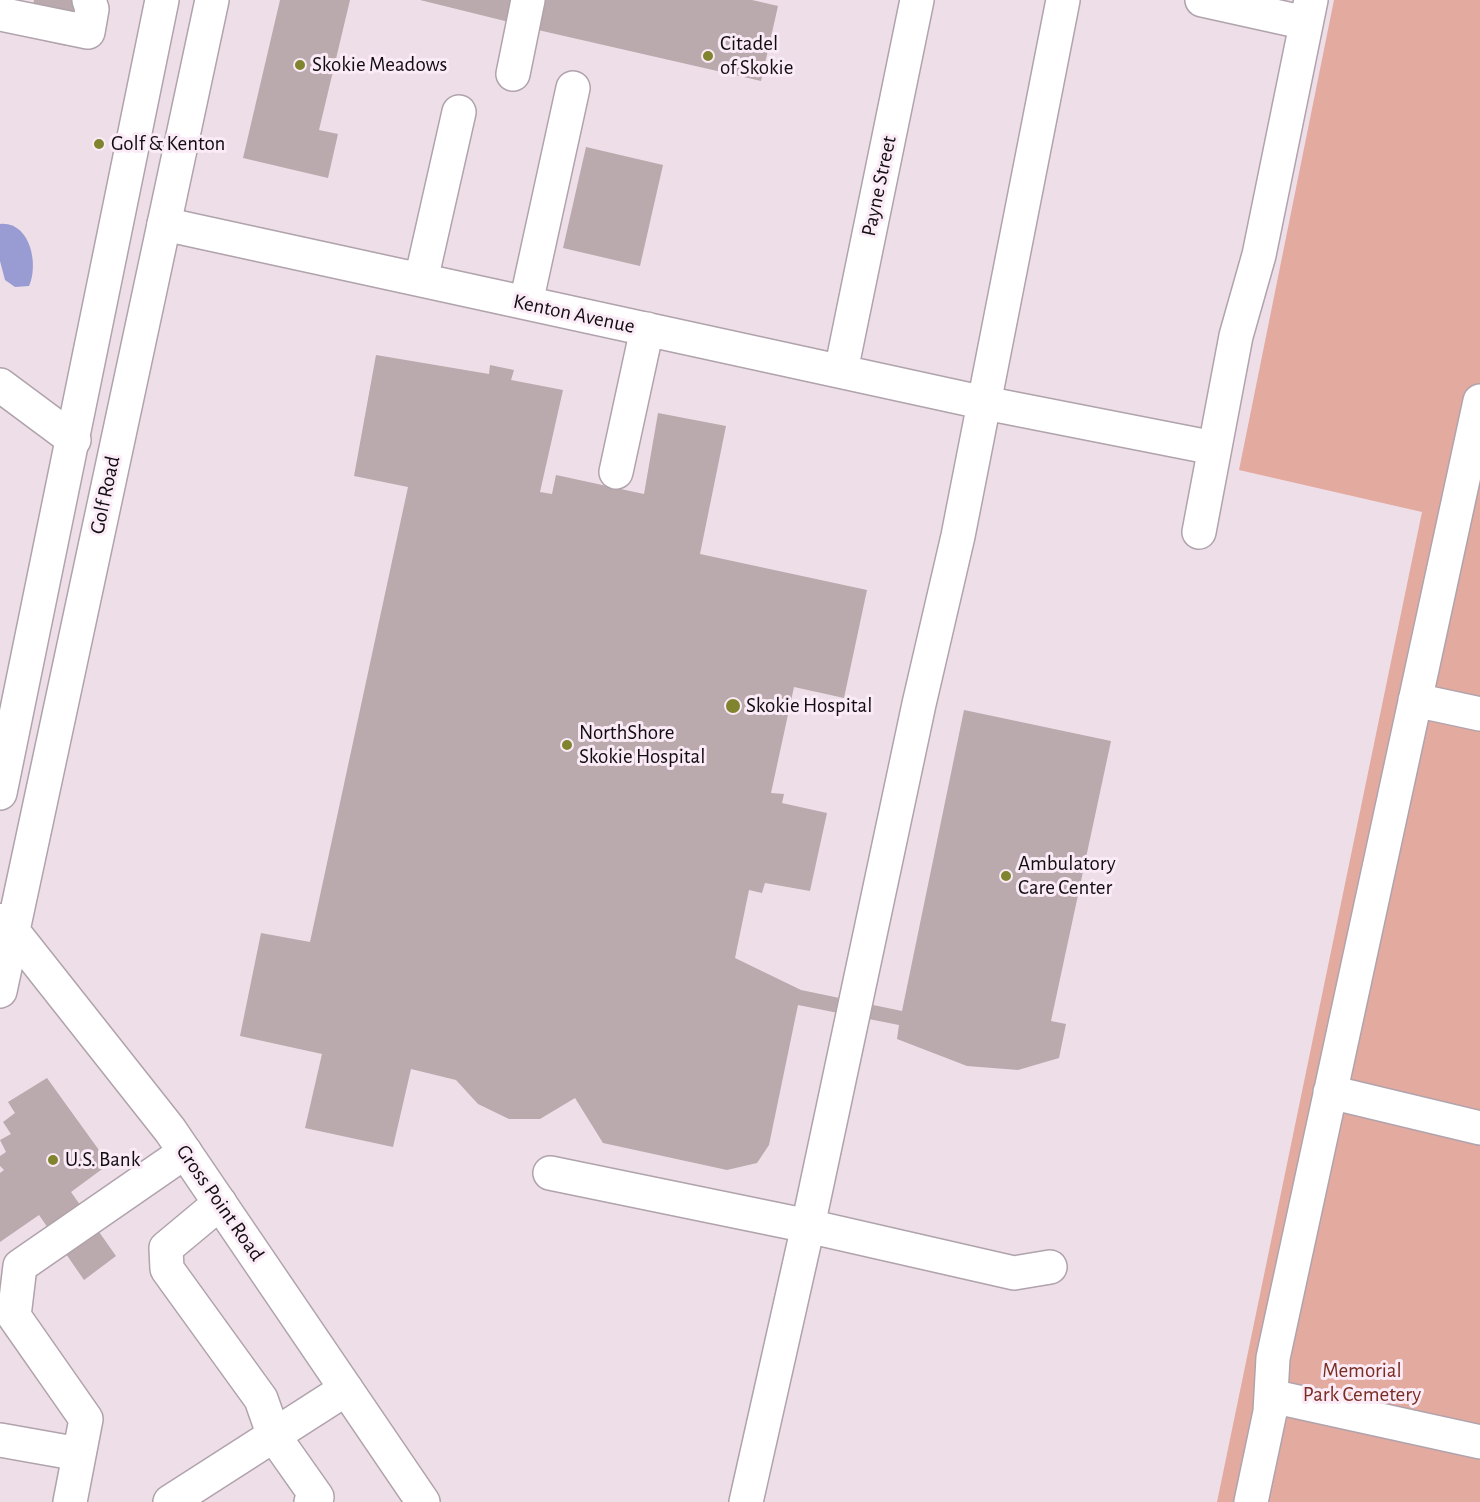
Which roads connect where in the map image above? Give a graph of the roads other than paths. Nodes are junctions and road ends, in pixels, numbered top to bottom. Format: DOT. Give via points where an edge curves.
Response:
graph roads {
  1 [pos="162,0"];
  2 [pos="212,0"];
  3 [pos="528,0"];
  4 [pos="917,0"];
  5 [pos="1063,0"];
  6 [pos="1202,0"];
  7 [pos="1308,11"];
  8 [pos="0,14"];
  9 [pos="88,16"];
  10 [pos="513,74"];
  11 [pos="573,88"];
  12 [pos="459,112"];
  13 [pos="164,224"];
  14 [pos="421,280"];
  15 [pos="526,303"];
  16 [pos="647,329"];
  17 [pos="841,371"];
  18 [pos="0,385"];
  19 [pos="1480,401"];
  20 [pos="985,403"];
  21 [pos="74,440"];
  22 [pos="1214,448"];
  23 [pos="616,472"];
  24 [pos="1199,532"];
  25 [pos="1415,700"];
  26 [pos="1480,714"];
  27 [pos="0,793"];
  28 [pos="6,923"];
  29 [pos="0,991"];
  30 [pos="1330,1092"];
  31 [pos="1480,1128"];
  32 [pos="185,1152"];
  33 [pos="550,1173"];
  34 [pos="220,1203"];
  35 [pos="808,1226"];
  36 [pos="1050,1267"];
  37 [pos="346,1389"];
  38 [pos="1271,1396"];
  39 [pos="274,1436"];
  40 [pos="0,1440"];
  41 [pos="1480,1442"];
  42 [pos="79,1454"];
  43 [pos="418,1500"];
  44 [pos="70,1502"];
  45 [pos="170,1502"];
  46 [pos="310,1502"];
  47 [pos="746,1502"];
  48 [pos="1251,1502"];
  1 -- 21 [label="main road, Golf Road"];
  2 -- 13 [label="main road, Golf Road"];
  3 -- 10 [label="main road"];
  4 -- 17 [label="main road, Payne Street"];
  5 -- 20 [label="main road"];
  6 -- 7 [label="main road"];
  7 -- 22 [label="main road" via="1259,255 1236,336"];
  8 -- 9 [label="main road"];
  11 -- 15 [label="main road"];
  12 -- 14 [label="main road"];
  13 -- 14 [label="main road, Kenton Avenue"];
  13 -- 28 [label="main road, Golf Road"];
  14 -- 15 [label="main road, Kenton Avenue"];
  15 -- 16 [label="main road, Kenton Avenue"];
  16 -- 17 [label="main road, Kenton Avenue"];
  16 -- 23 [label="main road"];
  17 -- 20 [label="main road, Kenton Avenue"];
  18 -- 21 [label="main road"];
  19 -- 25 [label="main road"];
  20 -- 22 [label="main road, Kenton Avenue"];
  20 -- 35 [label="main road"];
  21 -- 27 [label="main road, Golf Road"];
  22 -- 24 [label="main road"];
  25 -- 26 [label="main road"];
  25 -- 30 [label="main road"];
  28 -- 29 [label="main road, Golf Road"];
  28 -- 32 [label="main road, Gross Point Road"];
  30 -- 31 [label="main road"];
  30 -- 38 [label="main road" via="1273,1358"];
  32 -- 34 [label="main road, Gross Point Road"];
  32 -- 42 [label="main road" via="20,1266 14,1316 86,1419"];
  33 -- 35 [label="main road"];
  34 -- 37 [label="main road, Gross Point Road"];
  34 -- 39 [label="main road" via="166,1248 167,1269 261,1399"];
  35 -- 36 [label="main road" via="1014,1273"];
  35 -- 47 [label="main road"];
  37 -- 39 [label="main road"];
  37 -- 43 [label="main road, Gross Point Road"];
  38 -- 41 [label="main road"];
  38 -- 48 [label="main road"];
  39 -- 45 [label="main road"];
  39 -- 46 [label="main road" via="318,1497"];
  40 -- 42 [label="main road"];
  42 -- 44 [label="main road"];
}
